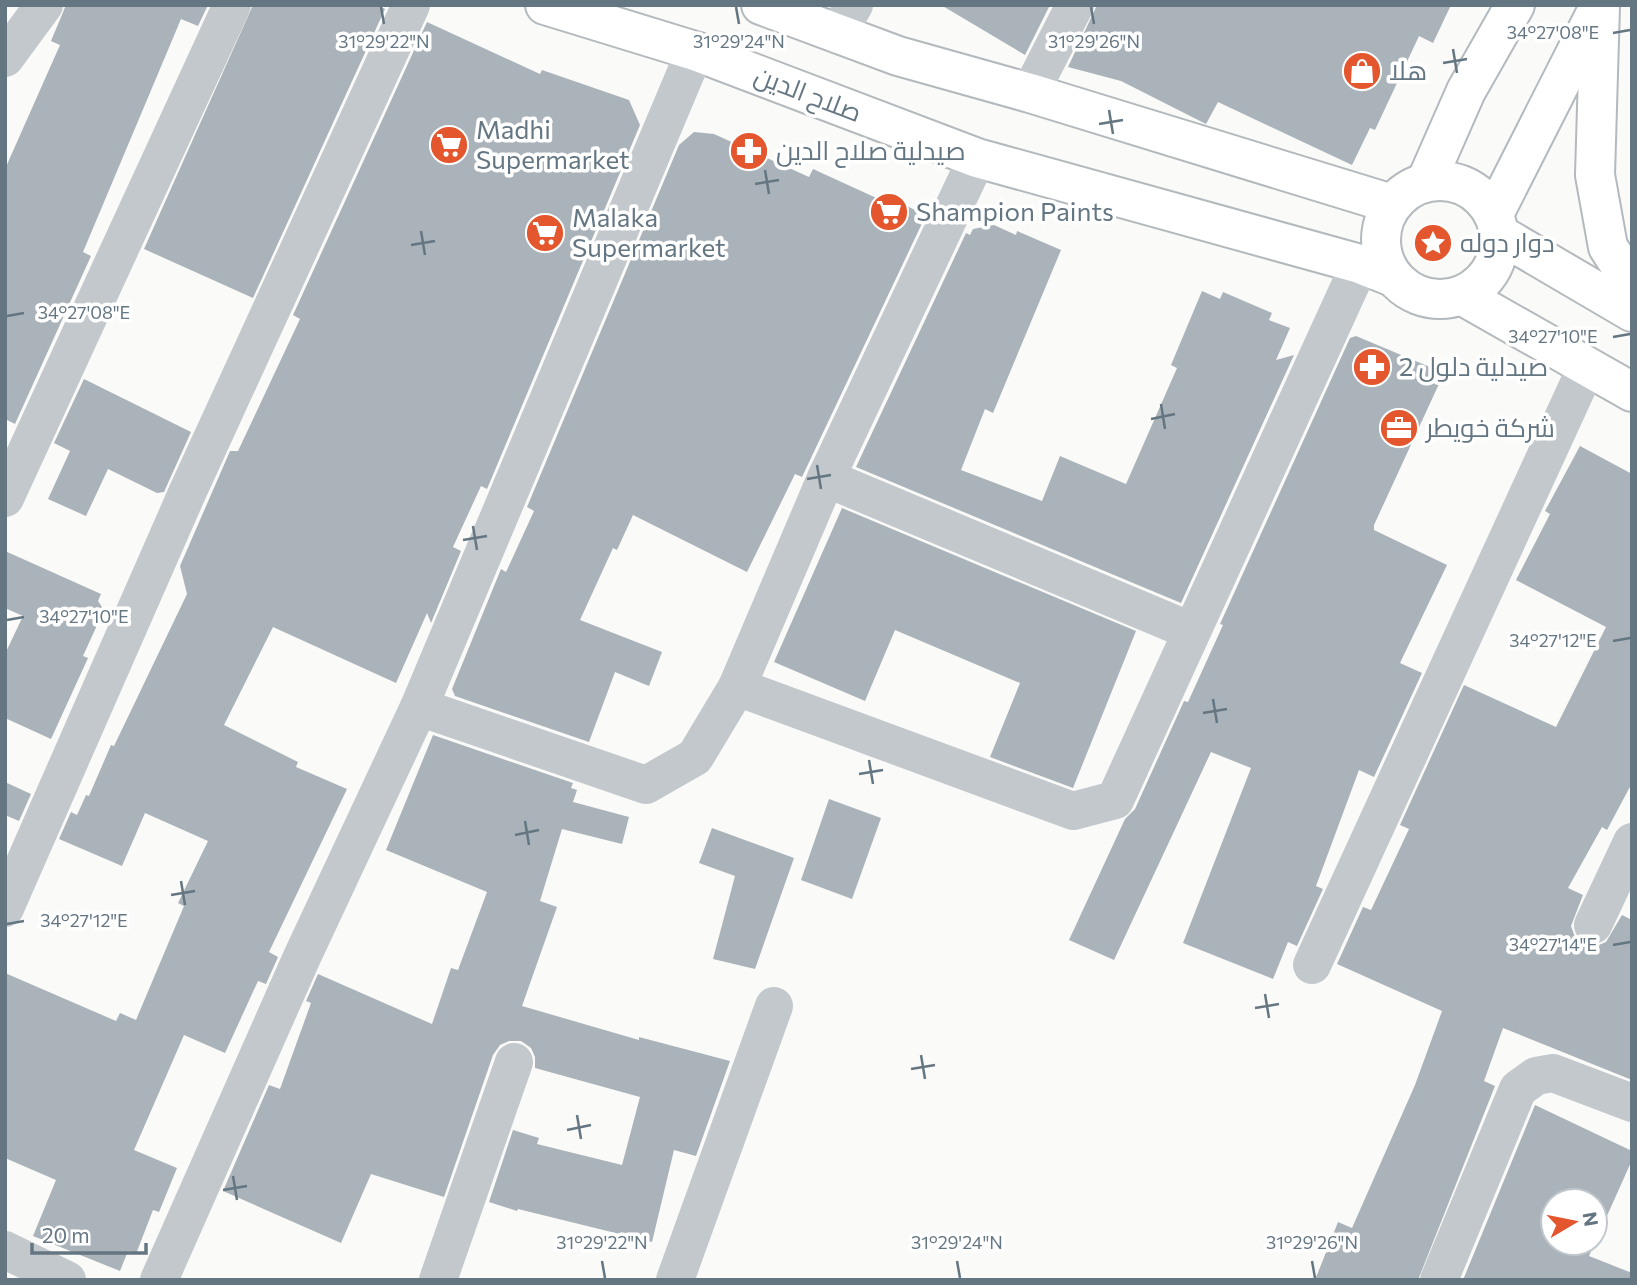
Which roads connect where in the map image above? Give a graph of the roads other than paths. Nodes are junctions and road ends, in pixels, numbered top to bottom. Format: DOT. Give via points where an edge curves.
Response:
graph roads {
  1 [pos="44,5"];
  2 [pos="232,5"];
  3 [pos="411,5"];
  4 [pos="545,5"];
  5 [pos="761,5"];
  6 [pos="1075,5"];
  7 [pos="1515,5"];
  8 [pos="1600,6"];
  9 [pos="846,19"];
  10 [pos="695,51"];
  11 [pos="5,58"];
  12 [pos="1030,93"];
  13 [pos="977,158"];
  14 [pos="1426,182"];
  15 [pos="1392,204"];
  16 [pos="1497,224"];
  17 [pos="1377,270"];
  18 [pos="1632,284"];
  19 [pos="1463,296"];
  20 [pos="1632,312"];
  21 [pos="1587,366"];
  22 [pos="1632,392"];
  23 [pos="826,478"];
  24 [pos="5,499"];
  25 [pos="1191,631"];
  26 [pos="737,687"];
  27 [pos="419,706"];
  28 [pos="1632,842"];
  29 [pos="5,908"];
  30 [pos="1593,925"];
  31 [pos="1312,965"];
  32 [pos="774,1006"];
  33 [pos="514,1062"];
  34 [pos="1632,1103"];
  35 [pos="12,1262"];
  36 [pos="67,1280"];
  37 [pos="159,1280"];
  38 [pos="438,1280"];
  39 [pos="675,1280"];
  40 [pos="1439,1280"];
  1 -- 11 [label="street"];
  2 -- 24 [label="street"];
  3 -- 29 [label="street" via="188,491"];
  4 -- 10 [label="main road, صلاح الدين"];
  5 -- 9 [label="main road"];
  6 -- 12 [label="street"];
  7 -- 14 [label="main road" via="1466,91"];
  8 -- 16 [label="main road"];
  8 -- 18 [label="main road" via="1595,175 1608,247"];
  9 -- 12 [label="main road" via="898,56"];
  10 -- 13 [label="main road, صلاح الدين"];
  10 -- 27 [label="street"];
  12 -- 15 [label="main road"];
  13 -- 17 [label="main road, صلاح الدين"];
  13 -- 23 [label="street"];
  14 -- 15 [label="main road" via="1407,190"];
  14 -- 16 [label="main road" via="1466,186 1482,198"];
  15 -- 17 [label="main road" via="1383,223 1384,261"];
  16 -- 19 [label="main road" via="1498,254 1491,272"];
  16 -- 20 [label="main road"];
  17 -- 19 [label="main road" via="1425,298"];
  17 -- 25 [label="street"];
  19 -- 21 [label="main road"];
  21 -- 22 [label="main road"];
  21 -- 31 [label="street"];
  23 -- 25 [label="street"];
  23 -- 26 [label="street"];
  25 -- 26 [label="street" via="1115,800 1073,811"];
  26 -- 27 [label="street" via="695,757 646,785"];
  27 -- 37 [label="street"];
  28 -- 30 [label="street"];
  32 -- 39 [label="street"];
  33 -- 38 [label="street"];
  34 -- 40 [label="street" via="1553,1073 1536,1076 1518,1089"];
  35 -- 36 [label="street"];
}
